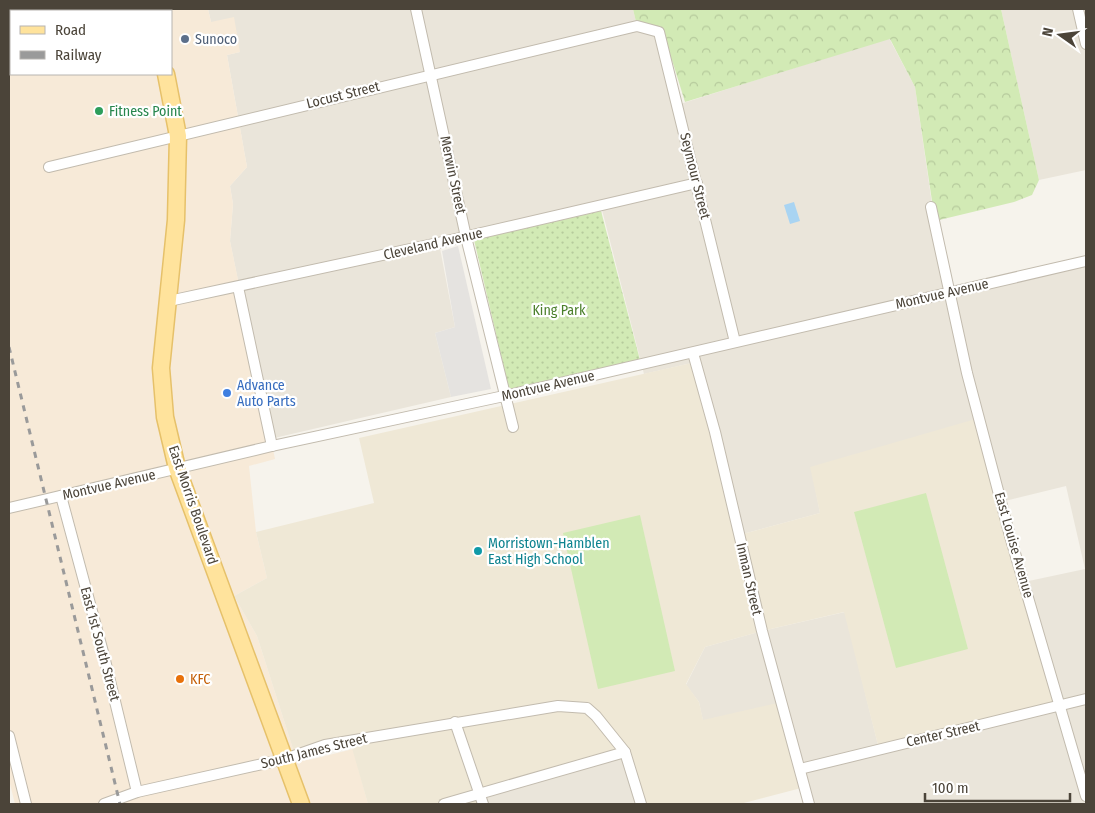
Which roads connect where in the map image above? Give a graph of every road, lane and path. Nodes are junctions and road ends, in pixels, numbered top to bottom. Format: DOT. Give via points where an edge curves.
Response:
graph roads {
  1 [pos="416,9"];
  2 [pos="1078,9"];
  3 [pos="637,26"];
  4 [pos="1084,28"];
  5 [pos="1086,44"];
  6 [pos="431,74"];
  7 [pos="166,75"];
  8 [pos="178,136"];
  9 [pos="49,167"];
  10 [pos="697,183"];
  11 [pos="931,207"];
  12 [pos="466,237"];
  13 [pos="1086,261"];
  14 [pos="238,287"];
  15 [pos="948,292"];
  16 [pos="169,301"];
  17 [pos="735,342"];
  18 [pos="693,353"];
  19 [pos="504,396"];
  20 [pos="513,427"];
  21 [pos="272,446"];
  22 [pos="177,468"];
  23 [pos="61,496"];
  24 [pos="9,508"];
  25 [pos="1086,699"];
  26 [pos="1060,706"];
  27 [pos="456,722"];
  28 [pos="9,736"];
  29 [pos="625,752"];
  30 [pos="284,759"];
  31 [pos="800,768"];
  32 [pos="137,792"];
  33 [pos="1086,796"];
  34 [pos="481,799"];
  35 [pos="26,804"];
  36 [pos="104,804"];
  37 [pos="301,804"];
  38 [pos="444,804"];
  39 [pos="641,804"];
  40 [pos="809,804"];
  1 -- 6 [label="street, Merwin Street"];
  2 -- 4 [label="street"];
  3 -- 6 [label="street, Locust Street"];
  3 -- 10 [label="street, Seymour Street" via="659,32"];
  4 -- 5 [label="street"];
  6 -- 8 [label="street, Locust Street"];
  6 -- 12 [label="street, Merwin Street"];
  7 -- 8 [label="main road, East Morris Boulevard"];
  8 -- 9 [label="street, Locust Street"];
  8 -- 16 [label="main road, East Morris Boulevard" via="176,220"];
  10 -- 12 [label="street, Cleveland Avenue"];
  10 -- 17 [label="street, Seymour Street"];
  11 -- 15 [label="street, East Louise Avenue"];
  12 -- 14 [label="street, Cleveland Avenue"];
  12 -- 19 [label="street, Merwin Street"];
  13 -- 15 [label="street, Montvue Avenue"];
  14 -- 16 [label="street, Cleveland Avenue"];
  14 -- 21 [label="street"];
  15 -- 17 [label="street, Montvue Avenue"];
  15 -- 26 [label="street, East Louise Avenue" via="1010,536"];
  16 -- 22 [label="main road, East Morris Boulevard" via="161,368 165,417"];
  17 -- 18 [label="street, Montvue Avenue"];
  18 -- 19 [label="street, Montvue Avenue"];
  18 -- 31 [label="street, Inman Street" via="762,631"];
  19 -- 20 [label="street, Merwin Street"];
  19 -- 21 [label="street, Montvue Avenue"];
  21 -- 22 [label="street, Montvue Avenue"];
  22 -- 23 [label="street, Montvue Avenue"];
  22 -- 30 [label="main road, East Morris Boulevard"];
  23 -- 24 [label="street, Montvue Avenue"];
  23 -- 32 [label="street, East 1st South Street"];
  25 -- 26 [label="street, Center Street"];
  26 -- 31 [label="street, Center Street"];
  26 -- 33 [label="street, East Louise Avenue"];
  27 -- 29 [label="street, South James Street" via="558,706 587,708"];
  27 -- 30 [label="street, South James Street" via="325,746"];
  27 -- 34 [label="street"];
  28 -- 35 [label="street"];
  29 -- 34 [label="street"];
  29 -- 39 [label="street"];
  30 -- 32 [label="street, South James Street"];
  30 -- 37 [label="main road, East Morris Boulevard"];
  31 -- 40 [label="street, Inman Street"];
  32 -- 36 [label="street, South James Street"];
  34 -- 38 [label="street"];
}
